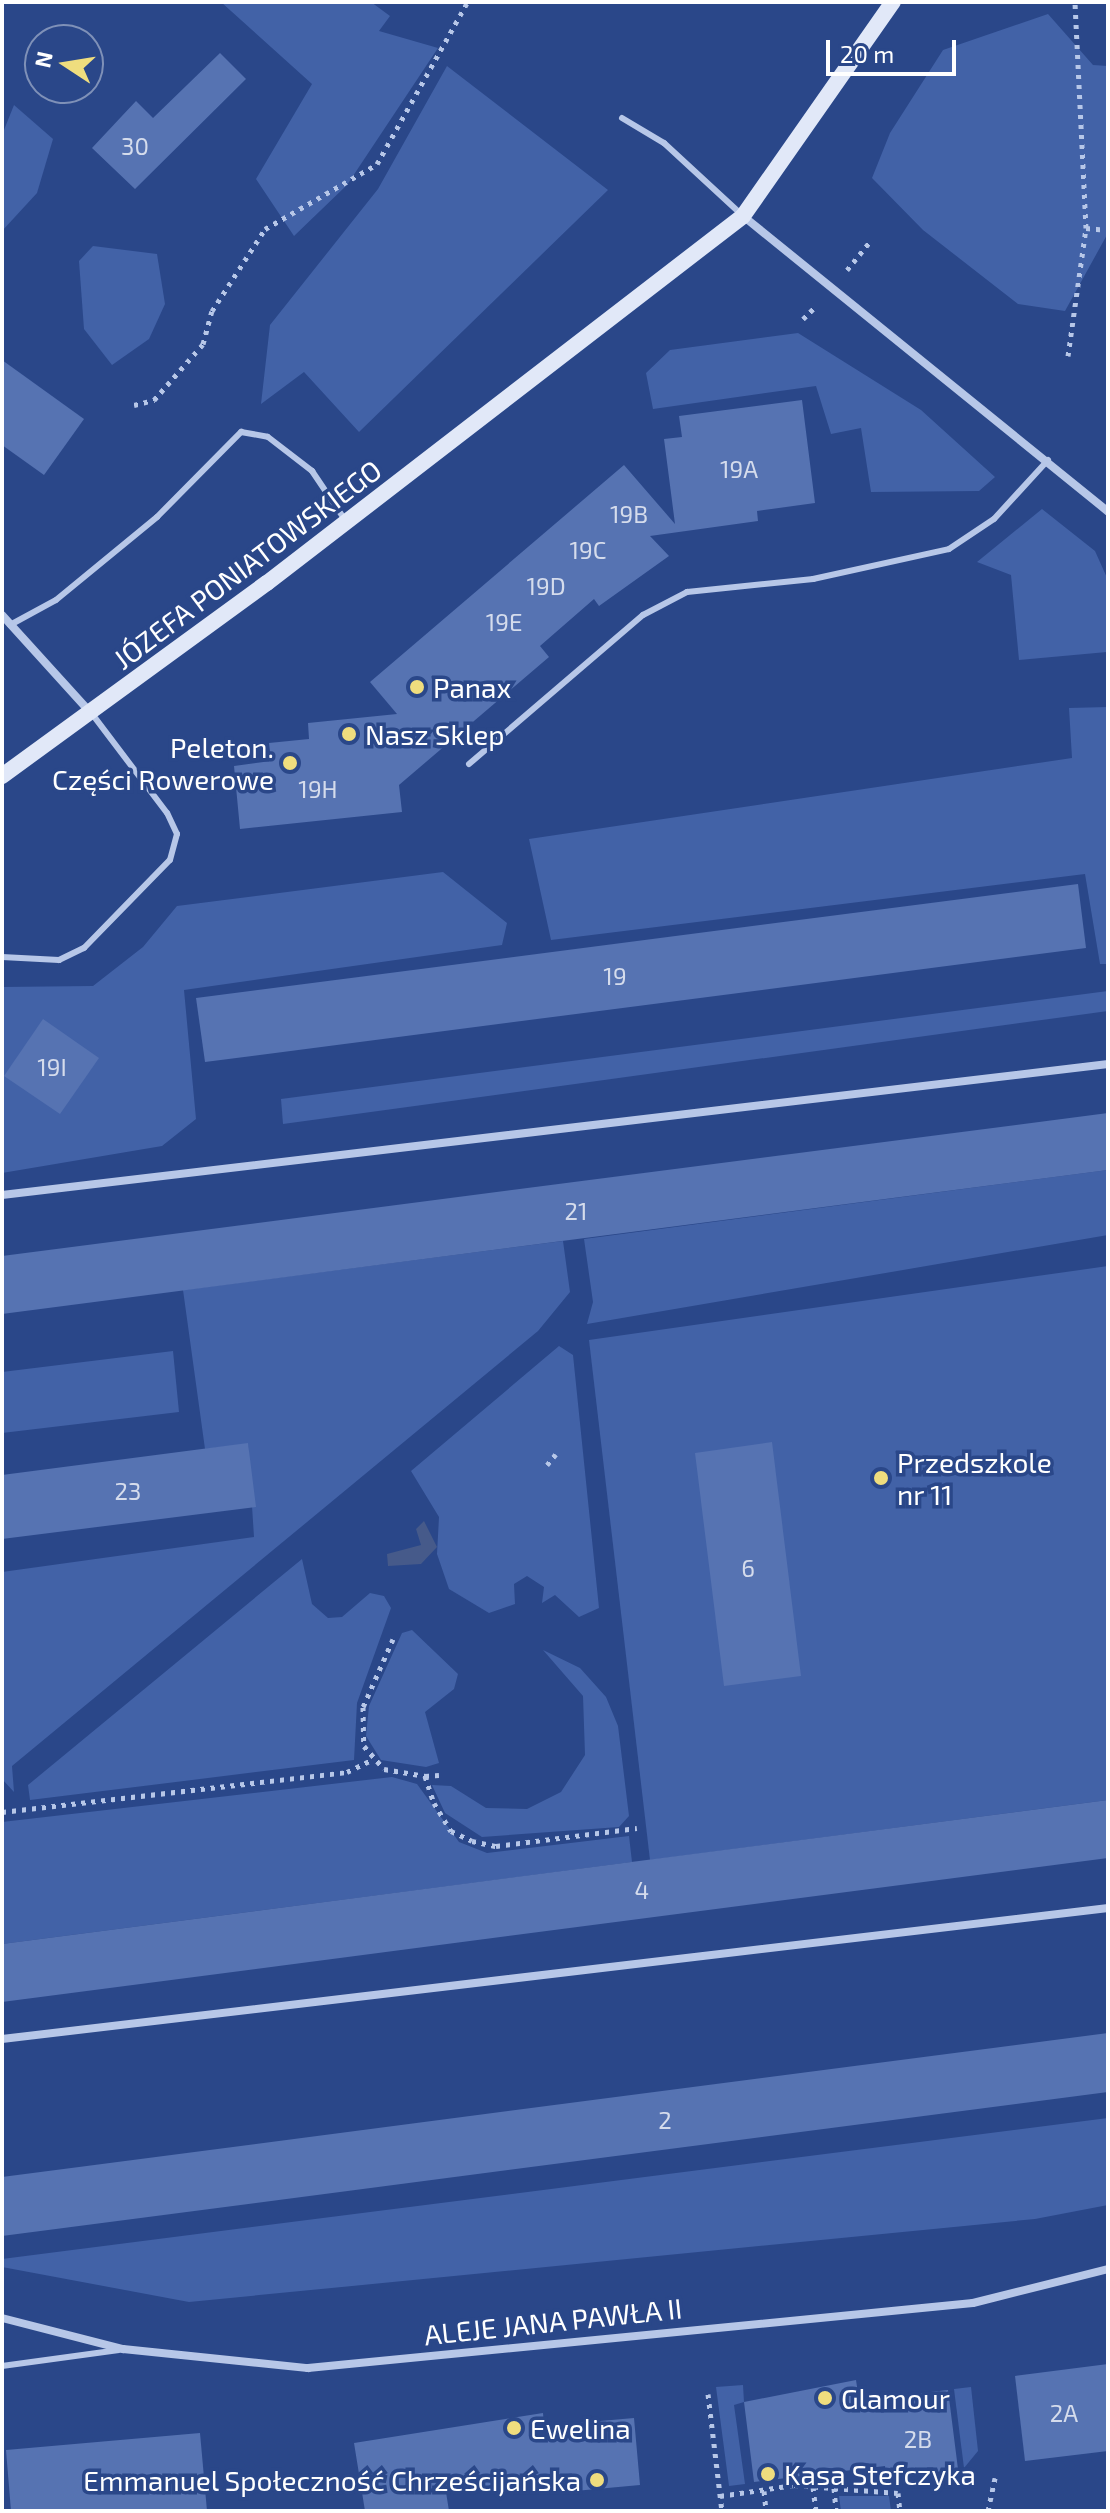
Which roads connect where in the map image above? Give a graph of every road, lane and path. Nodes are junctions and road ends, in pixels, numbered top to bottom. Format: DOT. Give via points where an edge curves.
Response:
graph roads {
  1 [pos="893,2"];
  2 [pos="1075,2"];
  3 [pos="467,3"];
  4 [pos="622,118"];
  5 [pos="743,216"];
  6 [pos="1086,228"];
  7 [pos="1108,230"];
  8 [pos="1068,356"];
  9 [pos="134,405"];
  10 [pos="1048,460"];
  11 [pos="1108,512"];
  12 [pos="347,522"];
  13 [pos="2,615"];
  14 [pos="6,628"];
  15 [pos="92,714"];
  16 [pos="469,764"];
  17 [pos="2,776"];
  18 [pos="2,957"];
  19 [pos="1108,1064"];
  20 [pos="2,1195"];
  21 [pos="556,1454"];
  22 [pos="547,1465"];
  23 [pos="393,1639"];
  24 [pos="370,1761"];
  25 [pos="439,1775"];
  26 [pos="425,1776"];
  27 [pos="2,1812"];
  28 [pos="637,1828"];
  29 [pos="1108,1908"];
  30 [pos="2,2039"];
  31 [pos="1108,2269"];
  32 [pos="2,2318"];
  33 [pos="123,2349"];
  34 [pos="2,2366"];
  35 [pos="708,2394"];
  36 [pos="995,2478"];
  37 [pos="813,2487"];
  38 [pos="834,2488"];
  39 [pos="764,2491"];
  40 [pos="720,2496"];
  41 [pos="722,2511"];
  42 [pos="766,2511"];
  43 [pos="816,2511"];
  44 [pos="836,2511"];
  45 [pos="900,2511"];
  46 [pos="988,2511"];
  1 -- 5 [label="street"];
  2 -- 6 [label="path"];
  3 -- 9 [label="path" via="377,164 265,229 212,311 203,344 154,400"];
  4 -- 5 [label="lane" via="664,143"];
  5 -- 10 [label="street"];
  5 -- 12 [label="street, JÓZEFA PONIATOWSKIEGO"];
  6 -- 7 [label="path"];
  6 -- 8 [label="path"];
  10 -- 11 [label="street"];
  10 -- 16 [label="lane" via="994,519 949,549 813,579 687,592 654,609"];
  12 -- 14 [label="lane" via="312,471 268,437 241,432 157,517 56,600"];
  12 -- 15 [label="street, JÓZEFA PONIATOWSKIEGO"];
  13 -- 14 [label="street"];
  14 -- 15 [label="street"];
  15 -- 17 [label="street, JÓZEFA PONIATOWSKIEGO"];
  15 -- 18 [label="lane" via="167,813 177,834 170,860 84,948 59,960"];
  19 -- 20 [label="street"];
  21 -- 22 [label="path"];
  23 -- 24 [label="path" via="363,1707"];
  24 -- 26 [label="path"];
  24 -- 27 [label="path" via="347,1772"];
  25 -- 26 [label="path"];
  26 -- 28 [label="path" via="451,1831 472,1841 496,1846"];
  29 -- 30 [label="street"];
  31 -- 33 [label="street, ALEJE JANA PAWŁA II" via="973,2303 308,2368"];
  32 -- 33 [label="street, ALEJE JANA PAWŁA II"];
  33 -- 34 [label="lane"];
  35 -- 40 [label="path"];
  36 -- 46 [label="path"];
  37 -- 38 [label="path"];
  37 -- 39 [label="path"];
  37 -- 43 [label="path"];
  38 -- 44 [label="path"];
  38 -- 45 [label="path" via="898,2493"];
  39 -- 40 [label="path"];
  39 -- 42 [label="path"];
  40 -- 41 [label="path"];
}
